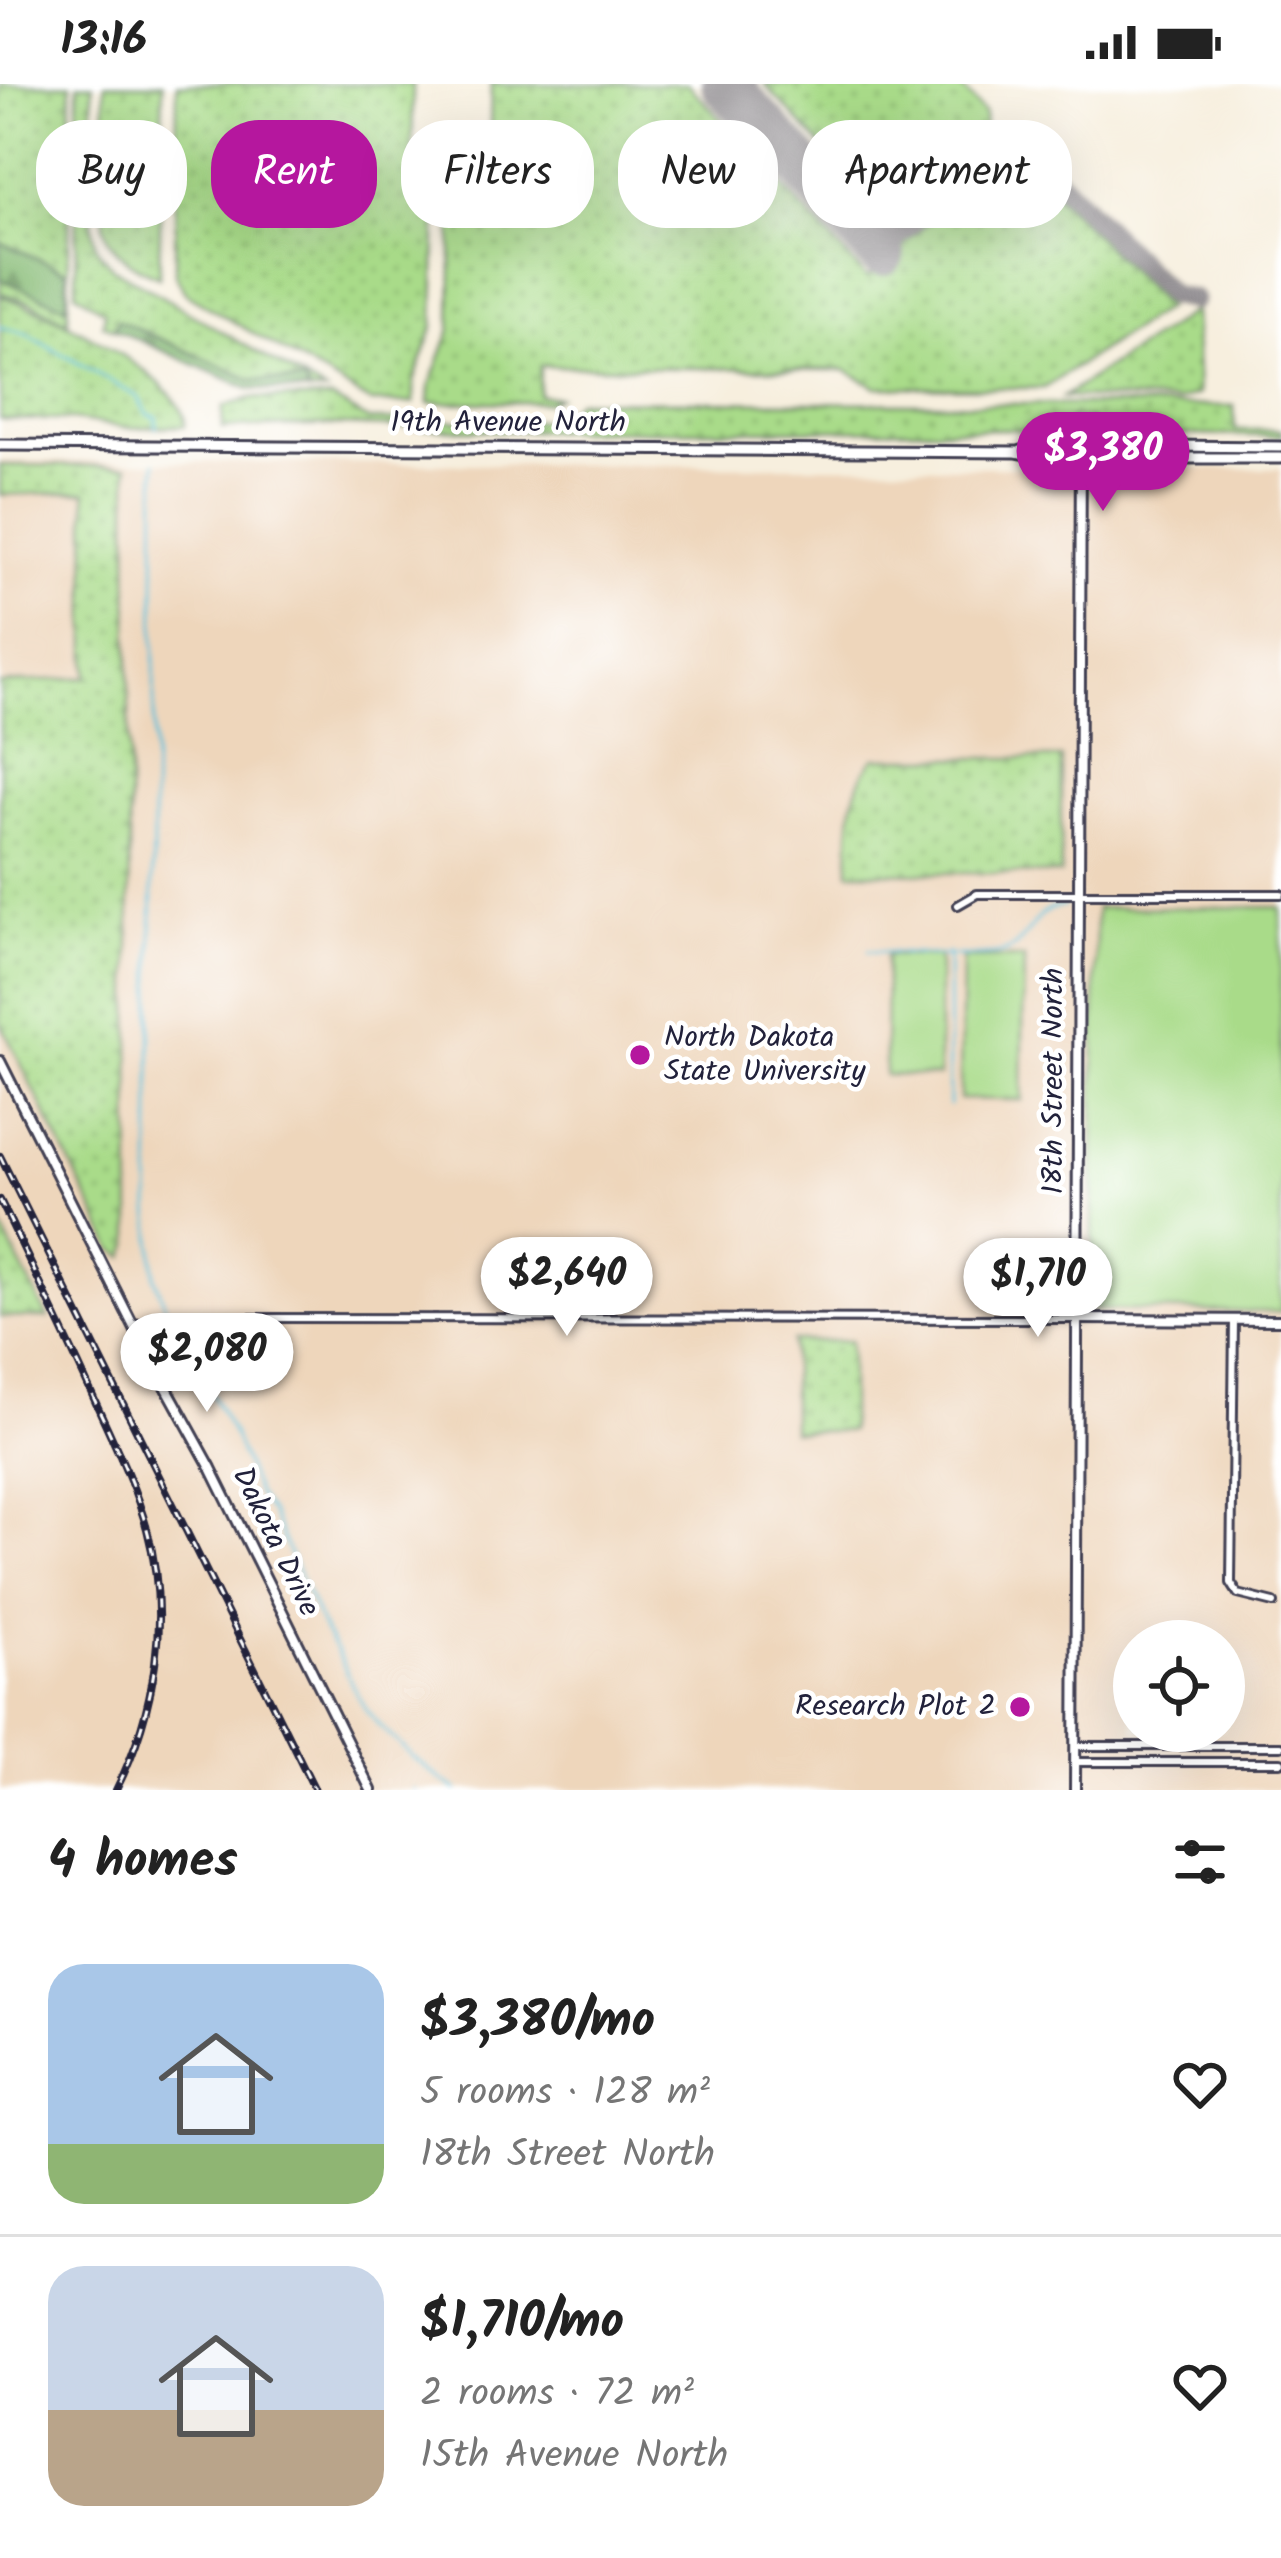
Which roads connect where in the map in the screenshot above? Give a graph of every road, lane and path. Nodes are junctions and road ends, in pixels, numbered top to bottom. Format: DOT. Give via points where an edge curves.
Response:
graph roads {
  1 [pos="0,445"];
  2 [pos="1281,447"];
  3 [pos="1081,451"];
  4 [pos="1281,458"];
  5 [pos="1079,893"];
  6 [pos="1281,894"];
  7 [pos="958,904"];
  8 [pos="0,1061"];
  9 [pos="1076,1319"];
  10 [pos="1234,1320"];
  11 [pos="1281,1321"];
  12 [pos="132,1324"];
  13 [pos="1274,1603"];
  14 [pos="1074,1746"];
  15 [pos="1281,1746"];
  16 [pos="1075,1762"];
  17 [pos="1281,1762"];
  18 [pos="371,1790"];
  19 [pos="1075,1790"];
  1 -- 3 [label="main road, 19th Avenue North" via="1048,458"];
  2 -- 3 [label="main road, 19th Avenue North"];
  3 -- 4 [label="main road, 19th Avenue North"];
  3 -- 5 [label="street, 18th Street North"];
  5 -- 6 [label="street"];
  5 -- 7 [label="street" via="977,894"];
  5 -- 9 [label="street, 18th Street North"];
  8 -- 12 [label="street, Dakota Drive"];
  9 -- 10 [label="street"];
  9 -- 12 [label="street"];
  9 -- 14 [label="street, 18th Street North"];
  10 -- 11 [label="street"];
  10 -- 13 [label="street" via="1231,1583 1238,1594"];
  12 -- 18 [label="street, Dakota Drive"];
  14 -- 15 [label="street"];
  14 -- 16 [label="street, 18th Street North"];
  16 -- 17 [label="street"];
  16 -- 19 [label="street, 18th Street North"];
}
